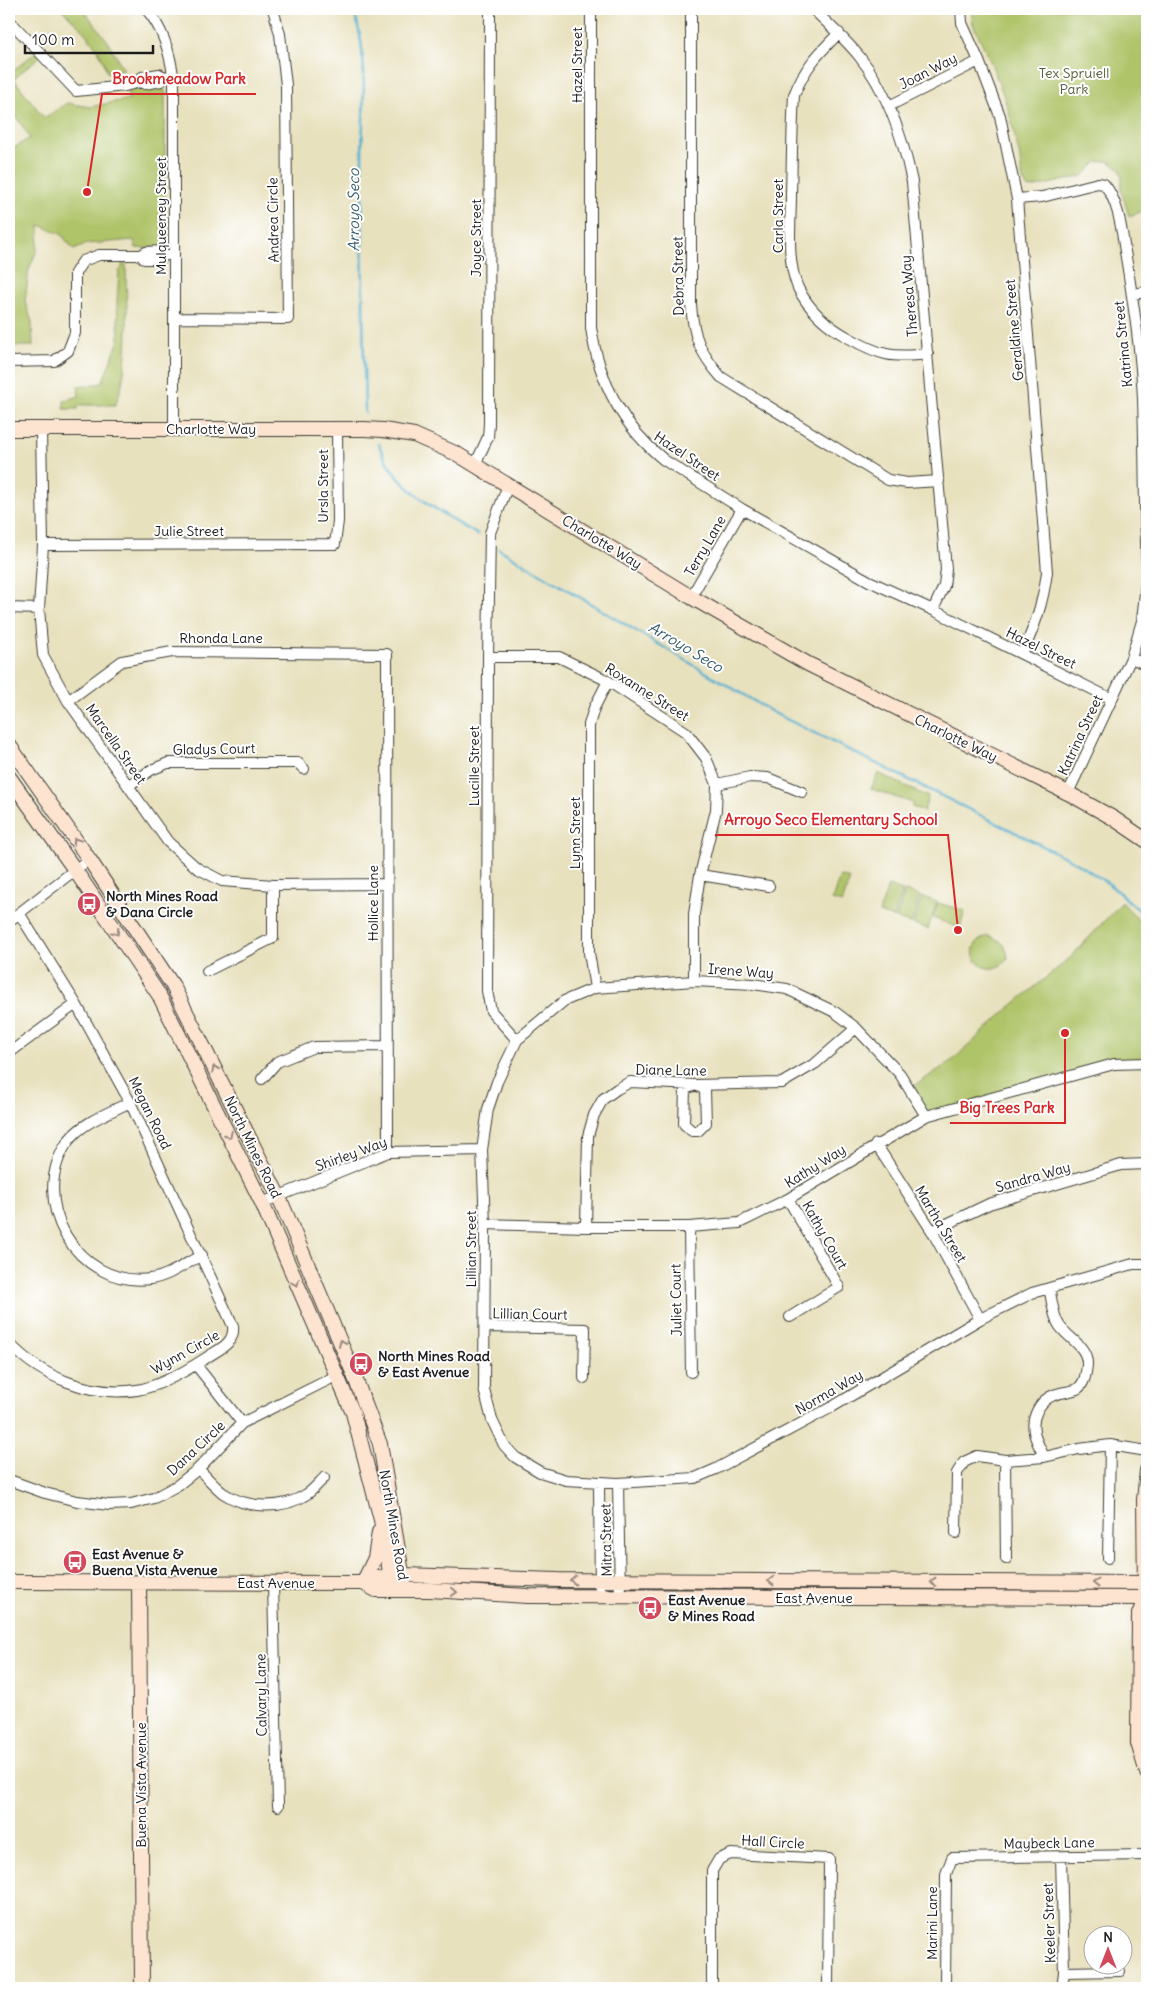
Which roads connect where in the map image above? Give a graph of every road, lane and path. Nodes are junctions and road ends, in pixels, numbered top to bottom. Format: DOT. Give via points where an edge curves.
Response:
graph roads {
  1 [pos="146,9"];
  2 [pos="273,9"];
  3 [pos="490,9"];
  4 [pos="591,9"];
  5 [pos="691,9"];
  6 [pos="813,9"];
  7 [pos="961,9"];
  8 [pos="9,20"];
  9 [pos="838,33"];
  10 [pos="979,61"];
  11 [pos="168,76"];
  12 [pos="888,106"];
  13 [pos="1017,200"];
  14 [pos="175,255"];
  15 [pos="1147,292"];
  16 [pos="1132,294"];
  17 [pos="174,318"];
  18 [pos="928,354"];
  19 [pos="9,362"];
  20 [pos="9,428"];
  21 [pos="41,428"];
  22 [pos="174,429"];
  23 [pos="337,429"];
  24 [pos="1145,452"];
  25 [pos="475,465"];
  26 [pos="939,481"];
  27 [pos="508,485"];
  28 [pos="742,509"];
  29 [pos="335,544"];
  30 [pos="43,545"];
  31 [pos="1147,566"];
  32 [pos="1147,574"];
  33 [pos="691,597"];
  34 [pos="9,608"];
  35 [pos="39,608"];
  36 [pos="934,610"];
  37 [pos="387,654"];
  38 [pos="1022,654"];
  39 [pos="488,656"];
  40 [pos="1132,658"];
  41 [pos="1147,665"];
  42 [pos="608,682"];
  43 [pos="1112,699"];
  44 [pos="68,700"];
  45 [pos="9,746"];
  46 [pos="304,769"];
  47 [pos="9,777"];
  48 [pos="717,784"];
  49 [pos="128,786"];
  50 [pos="802,792"];
  51 [pos="1068,793"];
  52 [pos="1147,841"];
  53 [pos="89,859"];
  54 [pos="75,870"];
  55 [pos="700,875"];
  56 [pos="387,884"];
  57 [pos="273,885"];
  58 [pos="769,886"];
  59 [pos="19,913"];
  60 [pos="9,920"];
  61 [pos="207,971"];
  62 [pos="694,981"];
  63 [pos="595,988"];
  64 [pos="76,1004"];
  65 [pos="856,1028"];
  66 [pos="517,1040"];
  67 [pos="387,1046"];
  68 [pos="9,1053"];
  69 [pos="1147,1063"];
  70 [pos="262,1079"];
  71 [pos="130,1102"];
  72 [pos="926,1116"];
  73 [pos="876,1144"];
  74 [pos="482,1150"];
  75 [pos="388,1152"];
  76 [pos="1147,1164"];
  77 [pos="279,1197"];
  78 [pos="788,1199"];
  79 [pos="262,1203"];
  80 [pos="485,1224"];
  81 [pos="586,1227"];
  82 [pos="689,1227"];
  83 [pos="932,1232"];
  84 [pos="202,1255"];
  85 [pos="1147,1264"];
  86 [pos="1049,1288"];
  87 [pos="790,1317"];
  88 [pos="980,1319"];
  89 [pos="485,1327"];
  90 [pos="234,1335"];
  91 [pos="9,1343"];
  92 [pos="196,1365"];
  93 [pos="691,1372"];
  94 [pos="336,1376"];
  95 [pos="584,1378"];
  96 [pos="242,1424"];
  97 [pos="1110,1445"];
  98 [pos="381,1449"];
  99 [pos="1147,1451"];
  100 [pos="515,1457"];
  101 [pos="1044,1457"];
  102 [pos="1005,1460"];
  103 [pos="198,1469"];
  104 [pos="1147,1470"];
  105 [pos="324,1478"];
  106 [pos="9,1480"];
  107 [pos="598,1483"];
  108 [pos="618,1483"];
  109 [pos="381,1520"];
  110 [pos="956,1533"];
  111 [pos="1108,1558"];
  112 [pos="1006,1559"];
  113 [pos="397,1576"];
  114 [pos="599,1580"];
  115 [pos="620,1581"];
  116 [pos="9,1582"];
  117 [pos="139,1582"];
  118 [pos="273,1583"];
  119 [pos="362,1583"];
  120 [pos="1146,1583"];
  121 [pos="391,1590"];
  122 [pos="405,1590"];
  123 [pos="600,1596"];
  124 [pos="620,1596"];
  125 [pos="1146,1602"];
  126 [pos="1147,1773"];
  127 [pos="278,1806"];
  128 [pos="1147,1855"];
  129 [pos="1061,1857"];
  130 [pos="952,1858"];
  131 [pos="1064,1972"];
  132 [pos="1084,1972"];
  133 [pos="142,1988"];
  134 [pos="712,1988"];
  135 [pos="828,1988"];
  136 [pos="945,1988"];
  137 [pos="1062,1988"];
  1 -- 11 [label="street, Mulqueeney Street" via="162,32 171,57"];
  2 -- 17 [label="street, Andrea Circle" via="280,34 286,85 288,318"];
  3 -- 25 [label="street, Joyce Street" via="489,424 488,437"];
  4 -- 28 [label="street, Hazel Street" via="590,300 595,354 614,401 645,444 664,460"];
  5 -- 26 [label="street, Debra Street" via="690,304 698,344 721,377 888,480 907,483"];
  6 -- 9 [label="street, Theresa Way"];
  7 -- 10 [label="street, Geraldine Street" via="962,23"];
  8 -- 11 [label="street" via="76,91 125,86 140,82 142,77 159,74"];
  9 -- 12 [label="street, Theresa Way" via="860,57"];
  9 -- 18 [label="street, Carla Street" via="812,60 794,95 790,240 798,288 810,308 823,321 873,352 905,357"];
  10 -- 12 [label="street, Joan Way"];
  10 -- 13 [label="street, Geraldine Street" via="1000,116"];
  11 -- 14 [label="street, Mulqueeney Street"];
  12 -- 18 [label="street, Theresa Way" via="898,128 912,182"];
  13 -- 16 [label="street, Katrina Street" via="1104,184 1114,200"];
  13 -- 38 [label="street, Geraldine Street" via="1047,572 1044,597"];
  14 -- 17 [label="street, Mulqueeney Street"];
  14 -- 19 [label="street" via="164,256 160,251 141,255 99,255 83,260 75,273 75,333 68,350 54,361"];
  15 -- 16 [label="street"];
  16 -- 24 [label="street, Katrina Street"];
  17 -- 22 [label="street, Mulqueeney Street"];
  18 -- 26 [label="street, Theresa Way"];
  20 -- 21 [label="main road, Charlotte Way"];
  21 -- 22 [label="main road, Charlotte Way"];
  21 -- 30 [label="street, Marcella Street"];
  22 -- 23 [label="main road, Charlotte Way"];
  23 -- 25 [label="main road, Charlotte Way" via="364,428 414,436"];
  23 -- 29 [label="street, Ursla Street" via="338,521"];
  24 -- 31 [label="street, Katrina Street"];
  25 -- 27 [label="main road, Charlotte Way"];
  26 -- 36 [label="street, Theresa Way" via="946,569 944,586"];
  27 -- 33 [label="main road, Charlotte Way"];
  27 -- 39 [label="street, Lucille Street" via="490,533"];
  28 -- 33 [label="street, Terry Lane"];
  28 -- 36 [label="street, Hazel Street" via="869,581"];
  29 -- 30 [label="street, Julie Street"];
  30 -- 35 [label="street, Marcella Street"];
  32 -- 40 [label="street, Katrina Street" via="1142,621"];
  33 -- 51 [label="main road, Charlotte Way" via="808,664"];
  34 -- 35 [label="street"];
  35 -- 44 [label="street, Marcella Street" via="44,654"];
  36 -- 38 [label="street, Hazel Street"];
  37 -- 44 [label="street, Rhonda Lane" via="172,652 122,661"];
  37 -- 56 [label="street, Hollice Lane"];
  38 -- 43 [label="street, Hazel Street"];
  39 -- 42 [label="street, Roxanne Street" via="559,656"];
  39 -- 66 [label="street, Lucille Street" via="486,991 491,1011"];
  40 -- 41 [label="street"];
  40 -- 43 [label="street, Katrina Street"];
  42 -- 48 [label="street, Roxanne Street" via="686,732 706,758"];
  42 -- 63 [label="street, Lynn Street" via="589,725 589,954"];
  43 -- 51 [label="street, Katrina Street"];
  44 -- 49 [label="street, Marcella Street"];
  53 -- 45 [label="main road, North Mines Road, one-way"];
  46 -- 49 [label="street, Gladys Court" via="298,763 168,763"];
  47 -- 54 [label="main road, North Mines Road"];
  48 -- 50 [label="street" via="750,777 768,778"];
  48 -- 55 [label="street, Roxanne Street" via="716,810"];
  49 -- 57 [label="street, Marcella Street" via="168,842 196,868 222,881"];
  51 -- 52 [label="main road, Charlotte Way"];
  53 -- 54 [label="street"];
  77 -- 53 [label="main road, North Mines Road, one-way" via="173,986"];
  54 -- 59 [label="street"];
  54 -- 79 [label="main road, North Mines Road, one-way" via="159,995"];
  55 -- 58 [label="street"];
  55 -- 62 [label="street, Roxanne Street" via="694,914"];
  56 -- 57 [label="street, Marcella Street"];
  56 -- 67 [label="street, Hollice Lane"];
  57 -- 61 [label="street" via="272,938"];
  59 -- 60 [label="street"];
  59 -- 64 [label="street, Megan Road"];
  62 -- 63 [label="street, Irene Way"];
  62 -- 65 [label="street, Irene Way" via="787,989 835,1012"];
  63 -- 66 [label="street, Irene Way" via="564,1001"];
  64 -- 68 [label="street"];
  64 -- 71 [label="street, Megan Road"];
  65 -- 72 [label="street, Irene Way" via="900,1074"];
  65 -- 81 [label="street, Diane Lane" via="816,1063 782,1083 696,1085 630,1082 617,1089 604,1099 594,1115 588,1136"];
  66 -- 74 [label="street, Lillian Street" via="488,1109"];
  67 -- 70 [label="street" via="314,1047 276,1062"];
  67 -- 75 [label="street, Hollice Lane"];
  69 -- 72 [label="street, Kathy Way" via="1114,1064"];
  71 -- 84 [label="street, Megan Road"];
  71 -- 84 [label="street" via="81,1129 70,1139 59,1158 52,1188 59,1221 79,1254 108,1274 152,1279"];
  72 -- 73 [label="street, Kathy Way"];
  73 -- 78 [label="street, Kathy Way"];
  73 -- 83 [label="street, Martha Street"];
  74 -- 75 [label="street, Shirley Way"];
  74 -- 80 [label="street, Lillian Street"];
  75 -- 77 [label="street, Shirley Way"];
  76 -- 83 [label="street, Sandra Way" via="1121,1165 989,1204"];
  77 -- 79 [label="street, Shirley Way"];
  98 -- 77 [label="main road, North Mines Road, one-way" via="352,1367"];
  78 -- 82 [label="street, Kathy Way" via="739,1223"];
  78 -- 87 [label="street, Kathy Court" via="839,1287"];
  79 -- 94 [label="main road, North Mines Road, one-way"];
  80 -- 81 [label="street, Kathy Way"];
  80 -- 89 [label="street, Lillian Street"];
  81 -- 82 [label="street, Kathy Way"];
  82 -- 93 [label="street, Juliet Court"];
  83 -- 88 [label="street, Martha Street"];
  84 -- 90 [label="street, Megan Road"];
  85 -- 86 [label="street, Norma Way" via="1133,1264"];
  86 -- 88 [label="street, Norma Way"];
  86 -- 101 [label="street" via="1058,1324 1084,1352 1087,1363 1084,1380 1077,1389 1052,1395 1038,1407 1034,1432"];
  88 -- 108 [label="street, Norma Way" via="832,1407 716,1469 695,1478"];
  89 -- 95 [label="street, Lillian Court" via="585,1329"];
  89 -- 100 [label="street, Lillian Street" via="484,1389 492,1420 504,1445"];
  90 -- 92 [label="street, Wynn Circle" via="231,1342"];
  91 -- 92 [label="street, Wynn Circle" via="42,1370 65,1381 101,1390 138,1390"];
  92 -- 96 [label="street"];
  94 -- 96 [label="street, Dana Circle"];
  94 -- 98 [label="main road" via="350,1383 371,1439"];
  94 -- 109 [label="main road, North Mines Road" via="355,1421"];
  96 -- 103 [label="street, Dana Circle"];
  97 -- 99 [label="street"];
  97 -- 101 [label="street"];
  97 -- 111 [label="street"];
  98 -- 113 [label="main road, North Mines Road"];
  100 -- 107 [label="street, Norma Way" via="540,1472 566,1480"];
  101 -- 102 [label="street"];
  102 -- 110 [label="street" via="976,1456 960,1467 957,1473"];
  102 -- 112 [label="street"];
  103 -- 105 [label="street" via="238,1501 260,1505 280,1505 298,1499"];
  103 -- 106 [label="street, Dana Circle" via="154,1498 131,1504 77,1501"];
  104 -- 120 [label="main road" via="1144,1500"];
  107 -- 108 [label="street, Norma Way"];
  107 -- 114 [label="street, Mitra Street"];
  108 -- 115 [label="street, Mitra Street"];
  109 -- 113 [label="main road, North Mines Road"];
  109 -- 119 [label="main road" via="375,1558"];
  114 -- 113 [label="main road, East Avenue, one-way"];
  113 -- 119 [label="main road, East Avenue"];
  113 -- 121 [label="main road, North Mines Road"];
  113 -- 122 [label="main road, North Mines Road"];
  114 -- 115 [label="main road, East Avenue"];
  114 -- 123 [label="street, Mitra Street"];
  120 -- 115 [label="main road, East Avenue, one-way"];
  115 -- 124 [label="street, Mitra Street"];
  116 -- 117 [label="main road, East Avenue"];
  117 -- 118 [label="main road, East Avenue"];
  117 -- 133 [label="main road, Buena Vista Avenue"];
  118 -- 119 [label="main road, East Avenue"];
  118 -- 127 [label="street, Calvary Lane"];
  119 -- 121 [label="main road, East Avenue" via="376,1590"];
  120 -- 125 [label="main road"];
  121 -- 122 [label="main road, East Avenue"];
  122 -- 123 [label="main road, East Avenue, one-way"];
  123 -- 124 [label="main road, East Avenue"];
  124 -- 125 [label="main road, East Avenue"];
  125 -- 126 [label="main road" via="1139,1614 1138,1743"];
  128 -- 129 [label="street, Maybeck Lane"];
  129 -- 130 [label="street, Maybeck Lane"];
  129 -- 131 [label="street, Keeler Street"];
  130 -- 136 [label="street, Marini Lane" via="946,1874"];
  131 -- 132 [label="street"];
  131 -- 137 [label="street, Keeler Street"];
  134 -- 135 [label="street, Hall Circle" via="712,1871 719,1859 732,1854 829,1859"];
}
